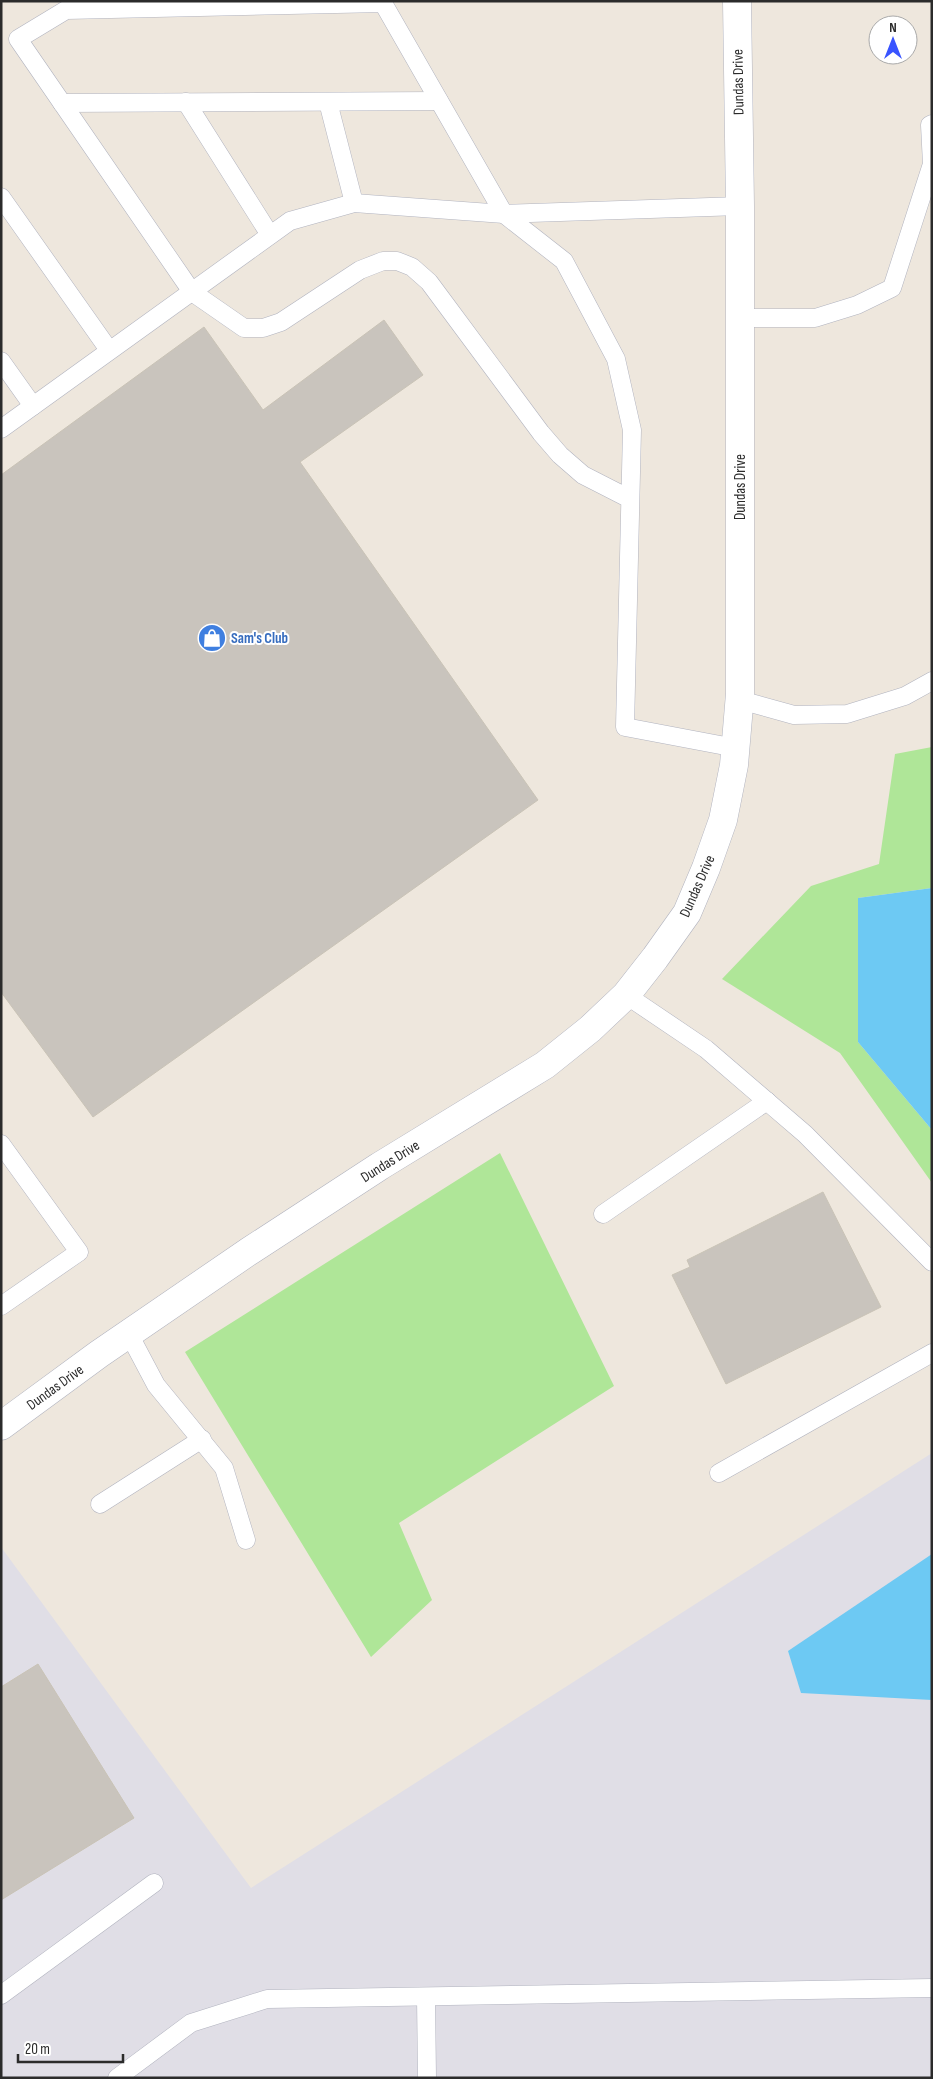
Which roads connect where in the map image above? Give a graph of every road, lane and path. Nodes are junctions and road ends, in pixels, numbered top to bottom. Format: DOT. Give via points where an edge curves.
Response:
graph roads {
  1 [pos="737,1"];
  2 [pos="439,100"];
  3 [pos="186,102"];
  4 [pos="328,102"];
  5 [pos="62,104"];
  6 [pos="932,124"];
  7 [pos="1,197"];
  8 [pos="354,203"];
  9 [pos="740,206"];
  10 [pos="504,214"];
  11 [pos="270,235"];
  12 [pos="192,292"];
  13 [pos="740,318"];
  14 [pos="110,350"];
  15 [pos="1,361"];
  16 [pos="33,406"];
  17 [pos="1,429"];
  18 [pos="630,499"];
  19 [pos="932,681"];
  20 [pos="740,700"];
  21 [pos="736,748"];
  22 [pos="626,995"];
  23 [pos="767,1100"];
  24 [pos="1,1144"];
  25 [pos="603,1214"];
  26 [pos="932,1262"];
  27 [pos="1,1306"];
  28 [pos="129,1334"];
  29 [pos="932,1353"];
  30 [pos="1,1426"];
  31 [pos="202,1439"];
  32 [pos="719,1473"];
  33 [pos="100,1504"];
  34 [pos="246,1540"];
  35 [pos="154,1883"];
  36 [pos="932,1988"];
  37 [pos="1,1995"];
  38 [pos="426,1997"];
  39 [pos="117,2078"];
  40 [pos="428,2078"];
  1 -- 9 [label="street, Dundas Drive"];
  2 -- 4 [label="lane"];
  2 -- 5 [label="lane" via="383,4 66,10 18,39"];
  2 -- 10 [label="lane"];
  3 -- 4 [label="lane"];
  3 -- 5 [label="lane"];
  3 -- 11 [label="lane"];
  4 -- 8 [label="lane"];
  5 -- 12 [label="lane"];
  6 -- 13 [label="lane" via="932,164 892,288 857,305 815,318"];
  7 -- 14 [label="lane"];
  8 -- 10 [label="lane"];
  8 -- 11 [label="lane" via="290,221"];
  9 -- 10 [label="lane"];
  9 -- 13 [label="street, Dundas Drive"];
  10 -- 18 [label="lane" via="564,261 616,358 632,430"];
  11 -- 12 [label="lane"];
  12 -- 14 [label="lane"];
  12 -- 18 [label="lane" via="244,328 263,328 281,322 360,270 383,262 412,267 429,282 560,455 583,475"];
  13 -- 20 [label="street, Dundas Drive"];
  14 -- 16 [label="lane"];
  15 -- 16 [label="lane"];
  16 -- 17 [label="lane"];
  18 -- 21 [label="lane" via="625,727"];
  19 -- 20 [label="lane" via="904,696 847,714 794,715"];
  20 -- 21 [label="street, Dundas Drive"];
  21 -- 22 [label="street, Dundas Drive" via="723,820 687,913"];
  22 -- 23 [label="lane" via="706,1049"];
  22 -- 28 [label="street, Dundas Drive" via="544,1065 248,1252"];
  23 -- 25 [label="lane"];
  23 -- 26 [label="lane"];
  24 -- 27 [label="lane" via="79,1252"];
  28 -- 30 [label="street, Dundas Drive"];
  28 -- 31 [label="lane" via="156,1385"];
  29 -- 32 [label="lane"];
  31 -- 33 [label="lane"];
  31 -- 34 [label="lane" via="224,1468"];
  35 -- 37 [label="lane"];
  36 -- 38 [label="lane"];
  38 -- 39 [label="lane" via="266,2000 190,2023"];
  38 -- 40 [label="lane"];
}
